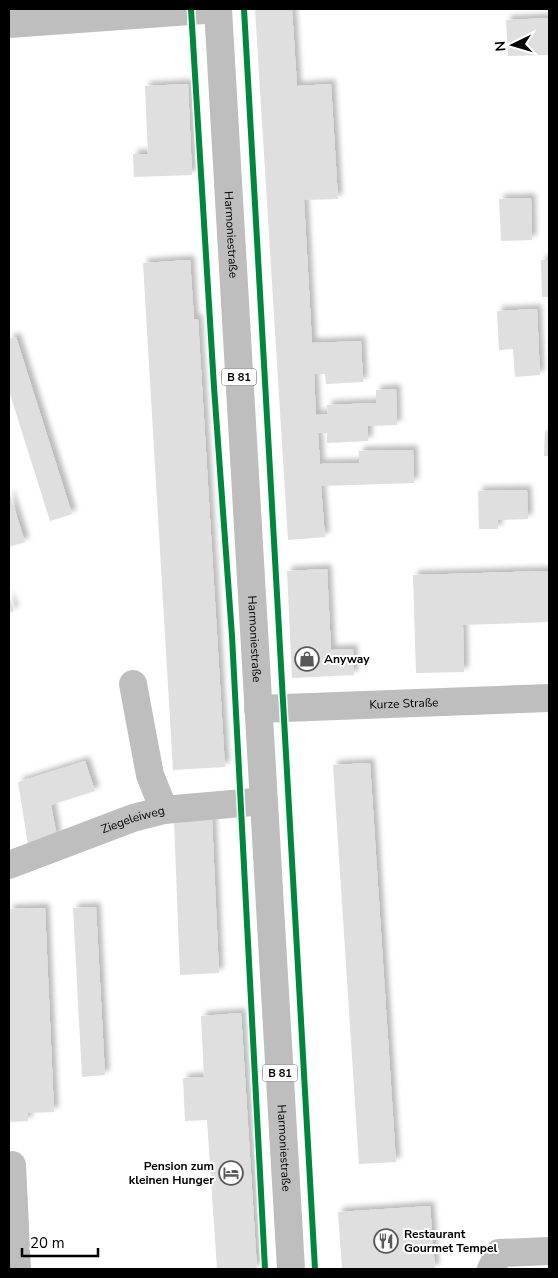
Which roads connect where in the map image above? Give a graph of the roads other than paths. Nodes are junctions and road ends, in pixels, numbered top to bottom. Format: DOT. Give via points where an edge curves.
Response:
graph roads {
  1 [pos="218,9"];
  2 [pos="76,14"];
  3 [pos="9,24"];
  4 [pos="133,684"];
  5 [pos="549,698"];
  6 [pos="258,709"];
  7 [pos="264,801"];
  8 [pos="164,810"];
  9 [pos="9,865"];
  10 [pos="12,1165"];
  11 [pos="549,1251"];
  12 [pos="17,1269"];
  13 [pos="291,1269"];
  14 [pos="491,1269"];
  1 -- 2 [label="main road"];
  1 -- 6 [label="main road, Harmoniestraße / B 81"];
  2 -- 3 [label="main road"];
  4 -- 8 [label="main road" via="150,775"];
  5 -- 6 [label="main road, Kurze Straße"];
  6 -- 7 [label="main road, Harmoniestraße / B 81"];
  7 -- 8 [label="main road, Ziegeleiweg"];
  7 -- 13 [label="main road, Harmoniestraße / B 81"];
  8 -- 9 [label="main road, Ziegeleiweg" via="132,818"];
  10 -- 12 [label="main road"];
  11 -- 14 [label="main road" via="499,1254"];
}
